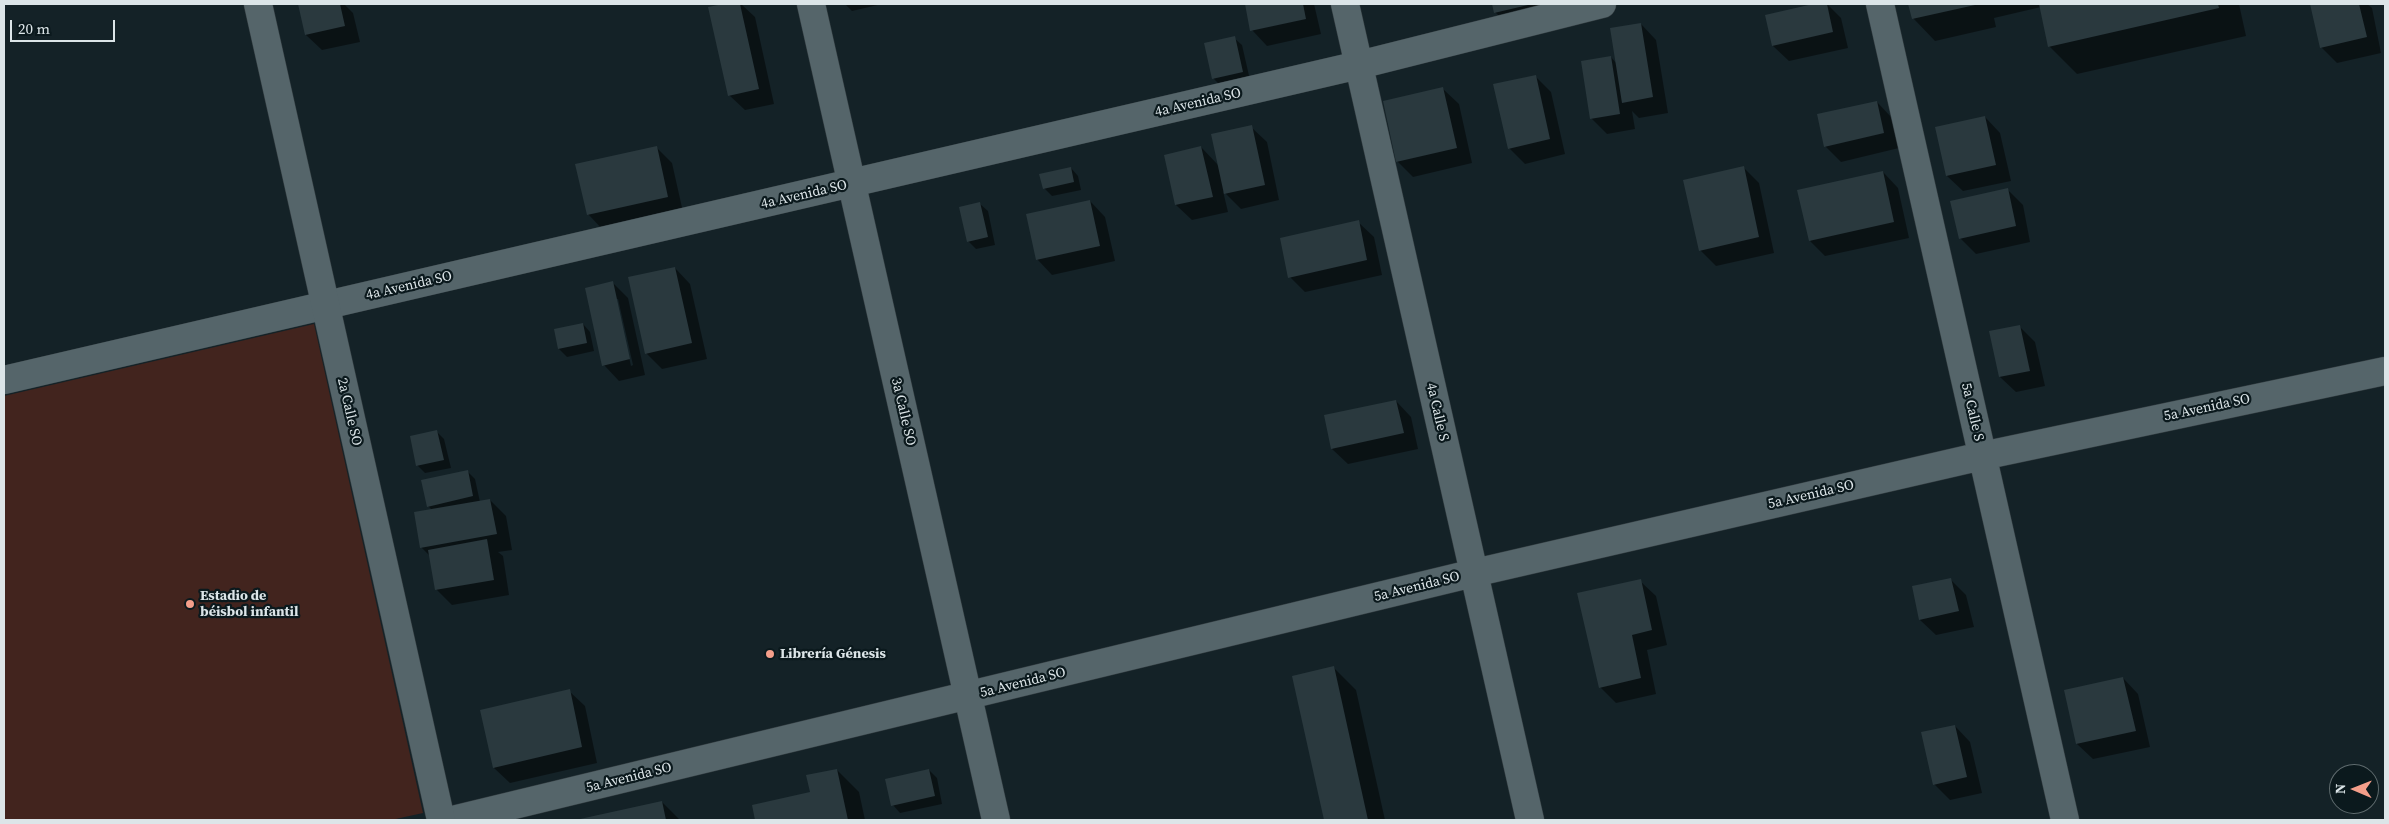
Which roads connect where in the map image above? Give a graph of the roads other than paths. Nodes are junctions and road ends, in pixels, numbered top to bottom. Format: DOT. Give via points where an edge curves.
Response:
graph roads {
  1 [pos="258,4"];
  2 [pos="811,4"];
  3 [pos="1345,4"];
  4 [pos="1602,4"];
  5 [pos="1880,4"];
  6 [pos="1359,65"];
  7 [pos="852,184"];
  8 [pos="326,306"];
  9 [pos="2385,370"];
  10 [pos="4,380"];
  11 [pos="1982,456"];
  12 [pos="1474,572"];
  13 [pos="968,696"];
  14 [pos="441,820"];
  15 [pos="452,820"];
  16 [pos="996,820"];
  17 [pos="1530,820"];
  18 [pos="2065,820"];
  1 -- 8 [label="street, 2a Calle SO"];
  2 -- 7 [label="street, 3a Calle SO"];
  3 -- 6 [label="street, 4a Calle S"];
  4 -- 6 [label="street, 4a Avenida SO"];
  5 -- 11 [label="street, 5a Calle S"];
  6 -- 7 [label="street, 4a Avenida SO"];
  6 -- 12 [label="street, 4a Calle S"];
  7 -- 8 [label="street, 4a Avenida SO"];
  7 -- 13 [label="street, 3a Calle SO"];
  8 -- 10 [label="street, 4a Avenida SO"];
  8 -- 14 [label="street, 2a Calle SO"];
  9 -- 11 [label="street, 5a Avenida SO"];
  11 -- 12 [label="street, 5a Avenida SO"];
  11 -- 18 [label="street, 5a Calle S"];
  12 -- 13 [label="street, 5a Avenida SO"];
  12 -- 17 [label="street, 4a Calle S"];
  13 -- 15 [label="street, 5a Avenida SO"];
  13 -- 16 [label="street, 3a Calle SO"];
}
